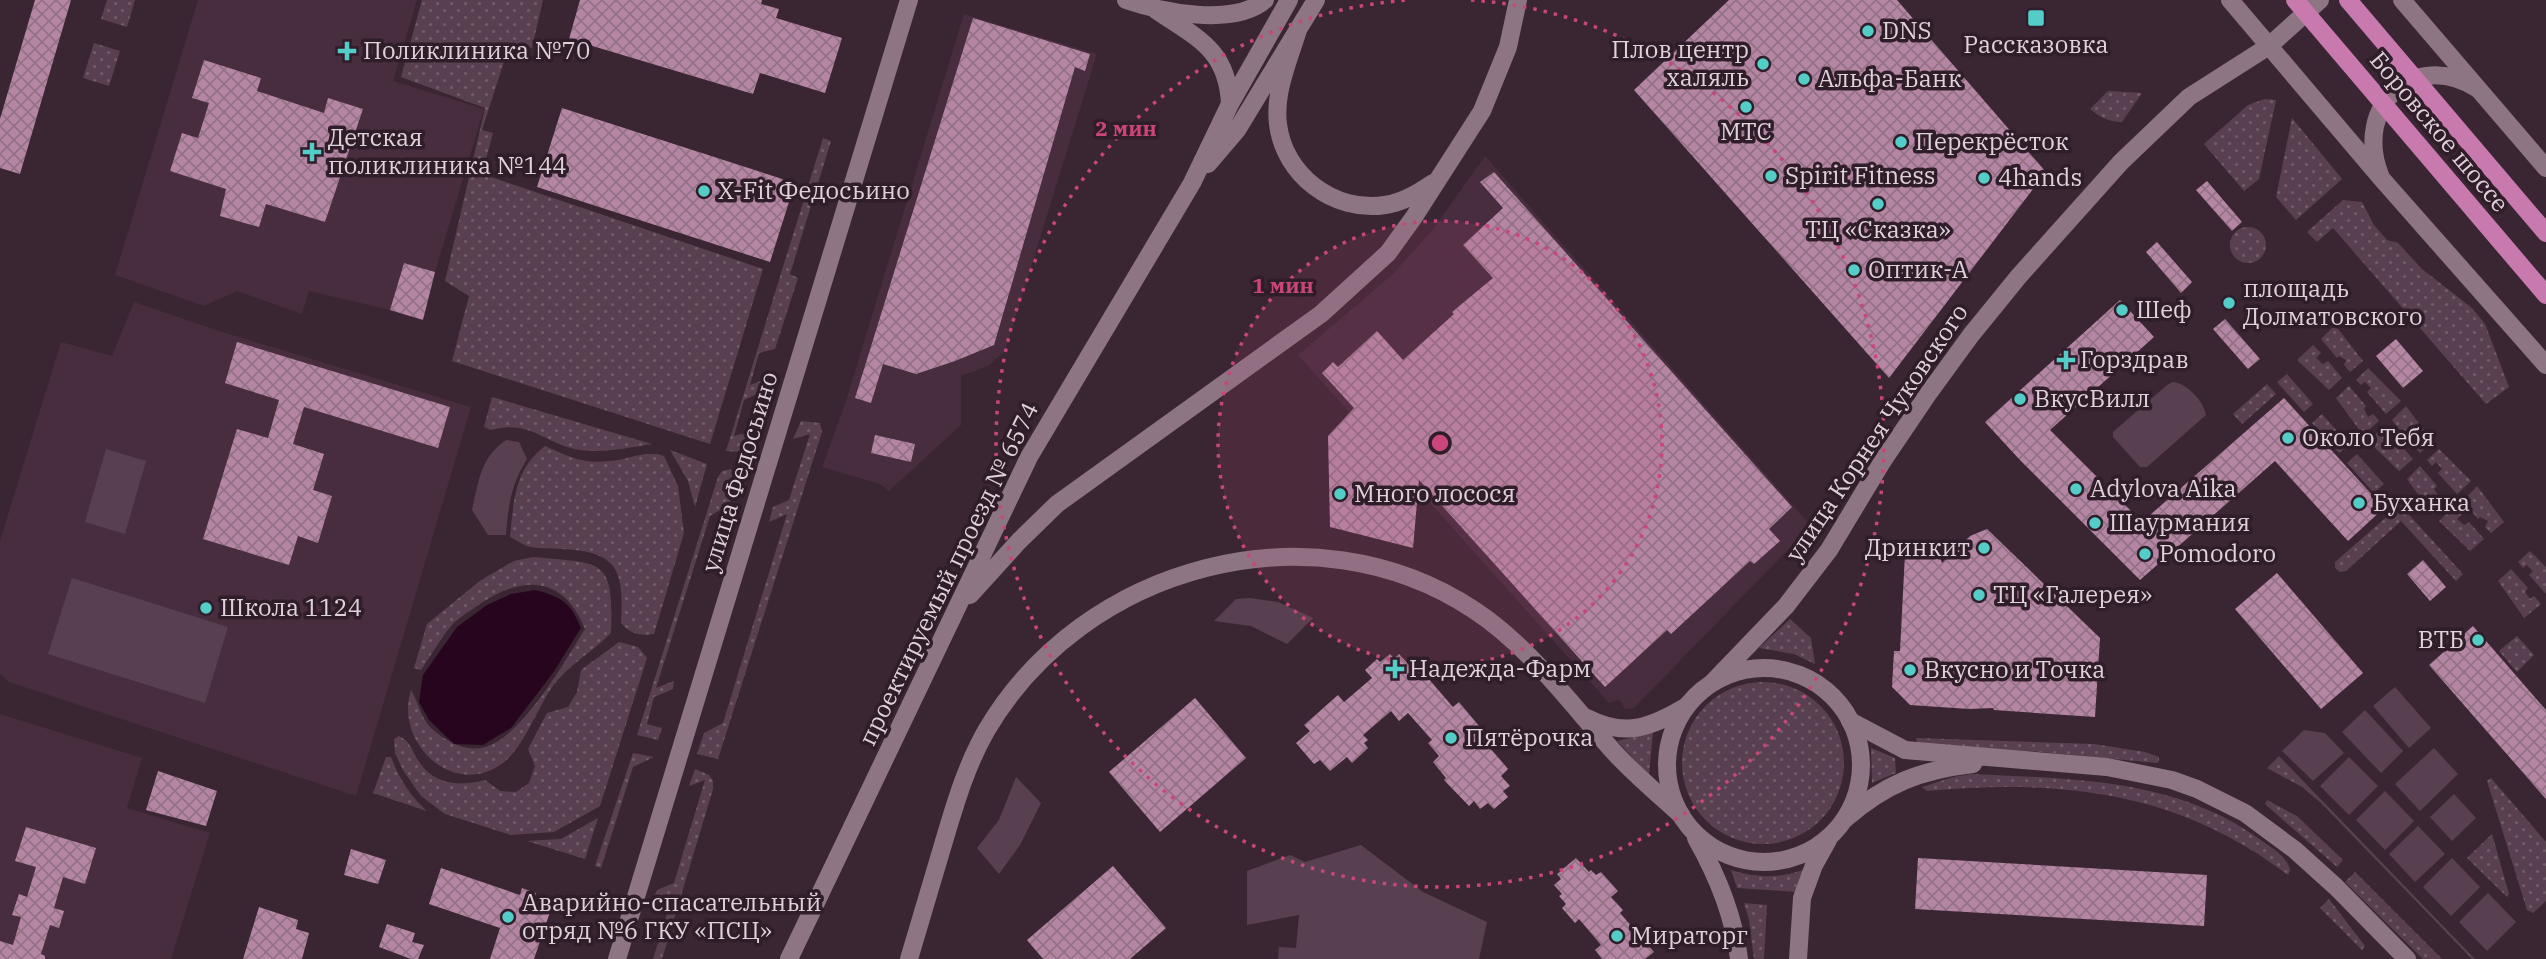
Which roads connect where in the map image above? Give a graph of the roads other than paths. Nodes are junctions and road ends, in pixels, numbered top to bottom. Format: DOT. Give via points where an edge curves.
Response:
graph roads {
  1 [pos="909,0"];
  2 [pos="1126,0"];
  3 [pos="1265,0"];
  4 [pos="1289,0"];
  5 [pos="1316,0"];
  6 [pos="1518,0"];
  7 [pos="2230,0"];
  8 [pos="2295,0"];
  9 [pos="2320,0"];
  10 [pos="2348,0"];
  11 [pos="2402,0"];
  12 [pos="1156,10"];
  13 [pos="1298,30"];
  14 [pos="2269,46"];
  15 [pos="2478,89"];
  16 [pos="1230,104"];
  17 [pos="2546,168"];
  18 [pos="2381,178"];
  19 [pos="1436,181"];
  20 [pos="1192,183"];
  21 [pos="2546,233"];
  22 [pos="2546,295"];
  23 [pos="2546,365"];
  24 [pos="956,610"];
  25 [pos="1713,683"];
  26 [pos="1687,706"];
  27 [pos="1581,714"];
  28 [pos="1850,721"];
  29 [pos="2007,760"];
  30 [pos="1685,819"];
  31 [pos="1845,819"];
  32 [pos="1830,836"];
  33 [pos="617,959"];
  34 [pos="789,959"];
  35 [pos="909,959"];
  36 [pos="1739,959"];
  37 [pos="1798,959"];
  38 [pos="2407,959"];
  1 -- 33 [label="street, улица Федосьино"];
  2 -- 12 [label="street"];
  3 -- 12 [label="street" via="1231,14"];
  4 -- 16 [label="street, проектируемый проезд № 6574"];
  5 -- 13 [label="street, проектируемый проезд № 6574"];
  6 -- 19 [label="street" via="1508,47 1482,111"];
  7 -- 14 [label="street"];
  8 -- 22 [label="main road, Боровское шоссе"];
  9 -- 14 [label="street, улица Корнея Чуковского"];
  10 -- 21 [label="main road, Боровское шоссе"];
  11 -- 15 [label="street"];
  12 -- 16 [label="street" via="1211,49 1228,83"];
  13 -- 19 [label="street" via="1277,109 1282,141 1297,170 1321,192 1367,206 1400,202"];
  13 -- 20 [label="street, проектируемый проезд № 6574" via="1237,130"];
  14 -- 18 [label="street"];
  14 -- 25 [label="street, улица Корнея Чуковского" via="2189,97 2121,162 2020,276 1928,394 1829,550 1786,606"];
  15 -- 17 [label="street"];
  15 -- 18 [label="street" via="2440,75 2413,80 2390,96 2372,133 2374,161"];
  16 -- 20 [label="street, проектируемый проезд № 6574"];
  18 -- 23 [label="street"];
  19 -- 24 [label="street" via="1388,253 1355,285 1293,335 1057,504"];
  20 -- 24 [label="street, проектируемый проезд № 6574" via="1029,457"];
  24 -- 34 [label="street, проектируемый проезд № 6574"];
  25 -- 26 [label="street, улица Корнея Чуковского"];
  25 -- 28 [label="street, улица Корнея Чуковского" via="1756,669 1790,672 1821,686"];
  26 -- 27 [label="street" via="1652,725 1633,729 1609,727"];
  26 -- 30 [label="street, улица Корнея Чуковского" via="1676,726 1668,760 1672,793"];
  27 -- 30 [label="street" via="1622,761"];
  27 -- 35 [label="street" via="1530,658 1490,623 1411,579 1363,565 1296,557 1241,560 1178,575 1146,587 1067,636 1028,673 1001,708 975,751 958,794"];
  28 -- 29 [label="street" via="1905,750"];
  28 -- 31 [label="street, улица Корнея Чуковского" via="1858,742 1860,776"];
  29 -- 31 [label="street" via="1907,778"];
  29 -- 38 [label="street" via="2074,763 2139,773 2172,780 2222,800 2305,858"];
  30 -- 32 [label="street, улица Корнея Чуковского" via="1713,847 1756,862 1801,855"];
  30 -- 36 [label="street, улица Корнея Чуковского" via="1723,893"];
  31 -- 32 [label="street, улица Корнея Чуковского"];
  32 -- 37 [label="street, улица Корнея Чуковского" via="1802,898"];
}
